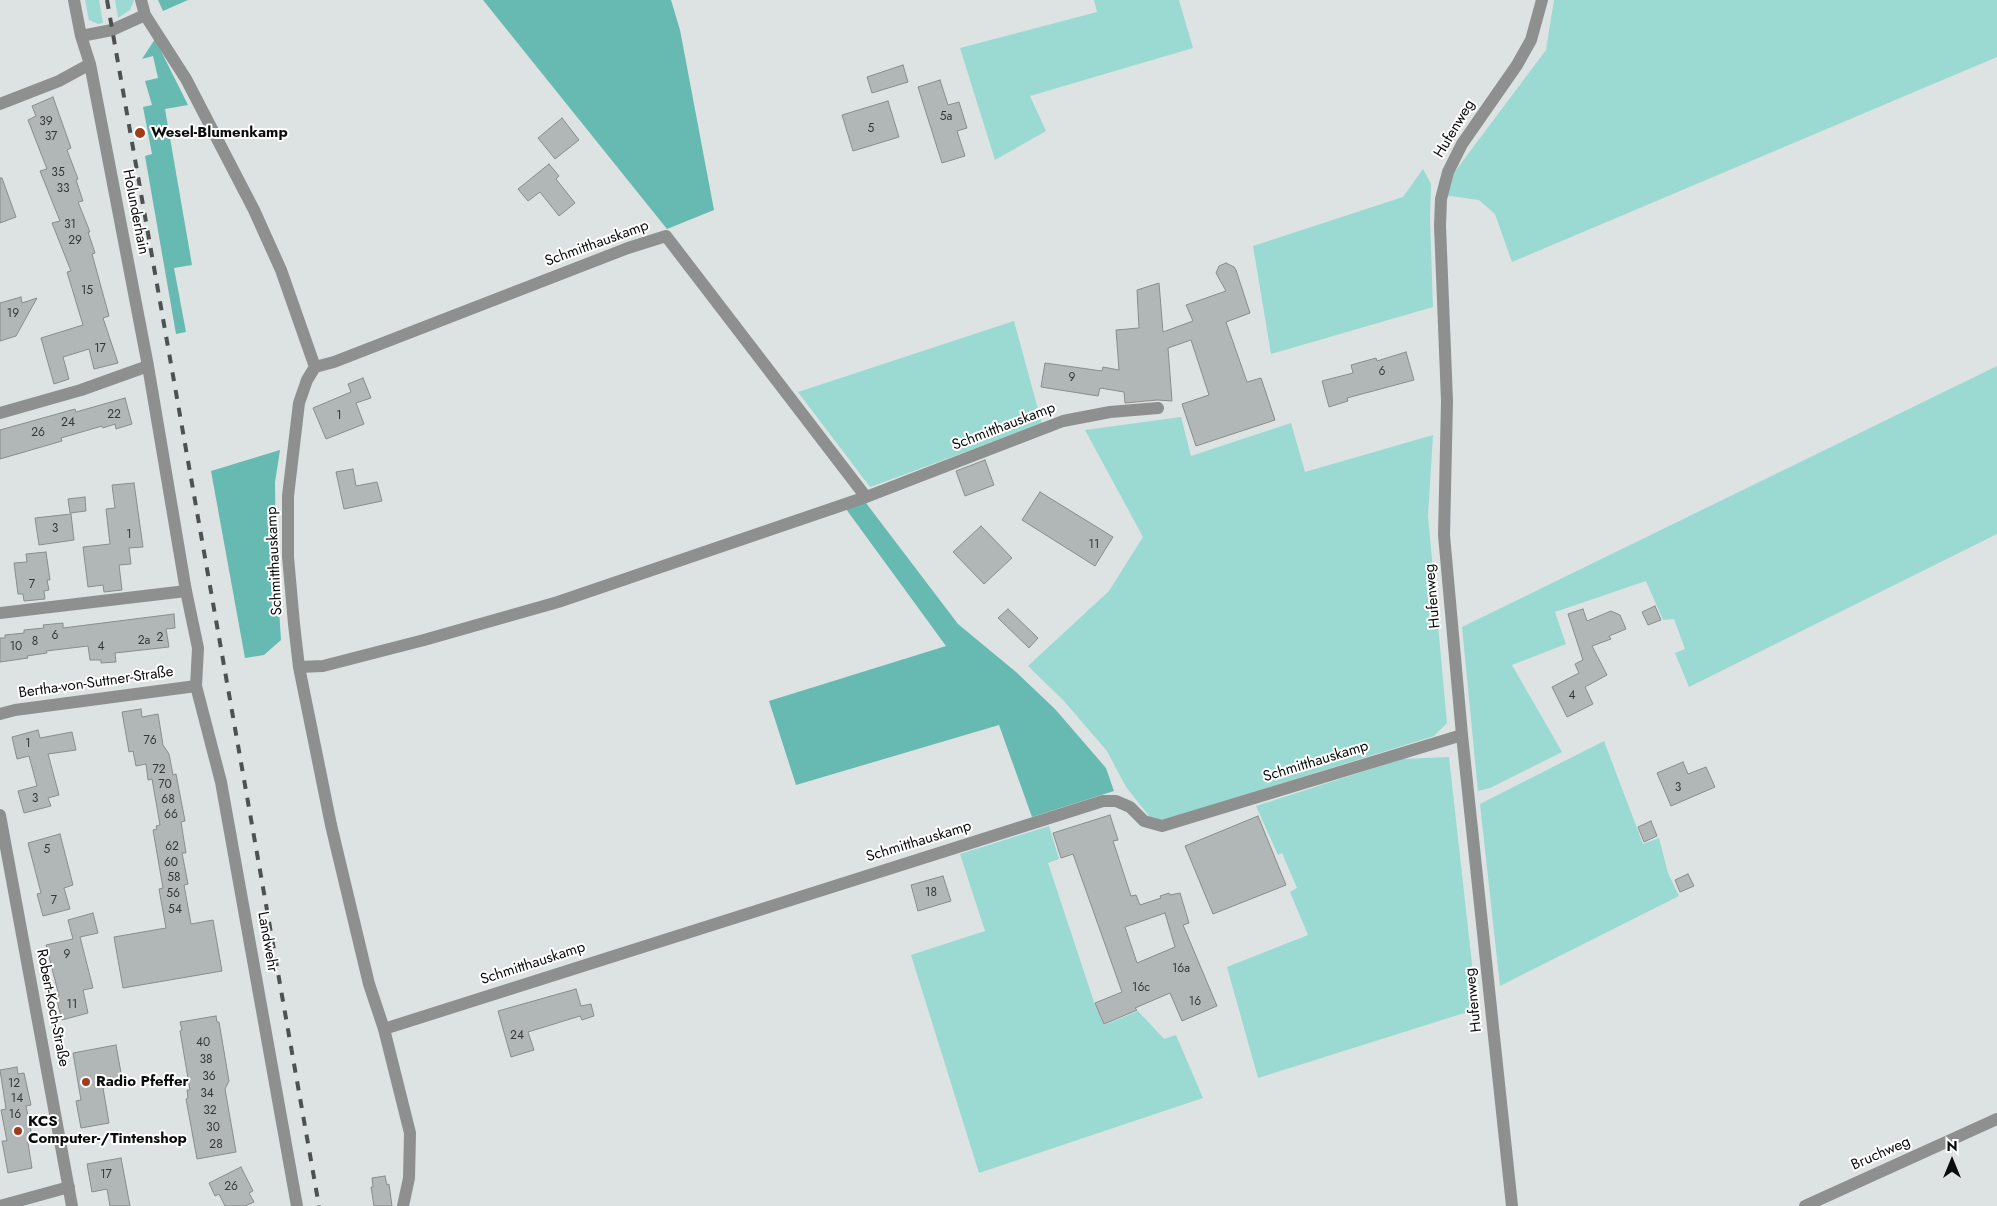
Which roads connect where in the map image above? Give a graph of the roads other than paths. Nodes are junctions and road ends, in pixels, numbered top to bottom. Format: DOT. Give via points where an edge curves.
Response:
graph roads {
  1 [pos="74,0"];
  2 [pos="141,0"];
  3 [pos="1541,4"];
  4 [pos="145,15"];
  5 [pos="81,36"];
  6 [pos="90,64"];
  7 [pos="0,104"];
  8 [pos="148,366"];
  9 [pos="315,367"];
  10 [pos="1158,408"];
  11 [pos="0,413"];
  12 [pos="866,497"];
  13 [pos="186,591"];
  14 [pos="0,613"];
  15 [pos="299,667"];
  16 [pos="196,686"];
  17 [pos="0,714"];
  18 [pos="1462,735"];
  19 [pos="0,815"];
  20 [pos="384,1028"];
  21 [pos="1997,1119"];
  22 [pos="69,1187"];
  23 [pos="0,1206"];
  24 [pos="72,1206"];
  25 [pos="296,1206"];
  26 [pos="403,1206"];
  27 [pos="1512,1206"];
  28 [pos="1805,1206"];
  1 -- 5 [label="street, Holunderhain"];
  2 -- 4 [label="street"];
  3 -- 18 [label="street, Hufenweg" via="1531,40 1462,144 1448,172 1441,199 1447,401 1444,535"];
  4 -- 5 [label="street" via="112,30"];
  4 -- 9 [label="street" via="186,79 254,210 281,270"];
  5 -- 6 [label="street, Holunderhain"];
  6 -- 7 [label="street" via="59,81"];
  6 -- 8 [label="street, Holunderhain"];
  8 -- 11 [label="street" via="82,390"];
  8 -- 13 [label="street, Holunderhain"];
  9 -- 12 [label="street, Schmitthauskamp" via="666,236"];
  9 -- 15 [label="street, Schmitthauskamp" via="299,403 288,496 288,557"];
  10 -- 12 [label="street, Schmitthauskamp" via="1110,412 1063,421"];
  12 -- 15 [label="street, Schmitthauskamp" via="558,602 332,664"];
  13 -- 14 [label="street"];
  13 -- 16 [label="street, Holunderhain" via="198,648"];
  15 -- 20 [label="street, Schmitthauskamp" via="331,825 369,984"];
  16 -- 17 [label="street, Bertha-von-Suttner-Straße"];
  16 -- 25 [label="street, Landwehr" via="221,782"];
  18 -- 20 [label="street, Schmitthauskamp" via="1162,826 1144,821 1130,807 1103,801"];
  18 -- 27 [label="street, Hufenweg"];
  19 -- 22 [label="street, Robert-Koch-Straße"];
  20 -- 26 [label="street, Schmitthauskamp" via="410,1133 410,1178"];
  21 -- 28 [label="street, Bruchweg"];
  22 -- 23 [label="street"];
  22 -- 24 [label="street, Robert-Koch-Straße"];
}
